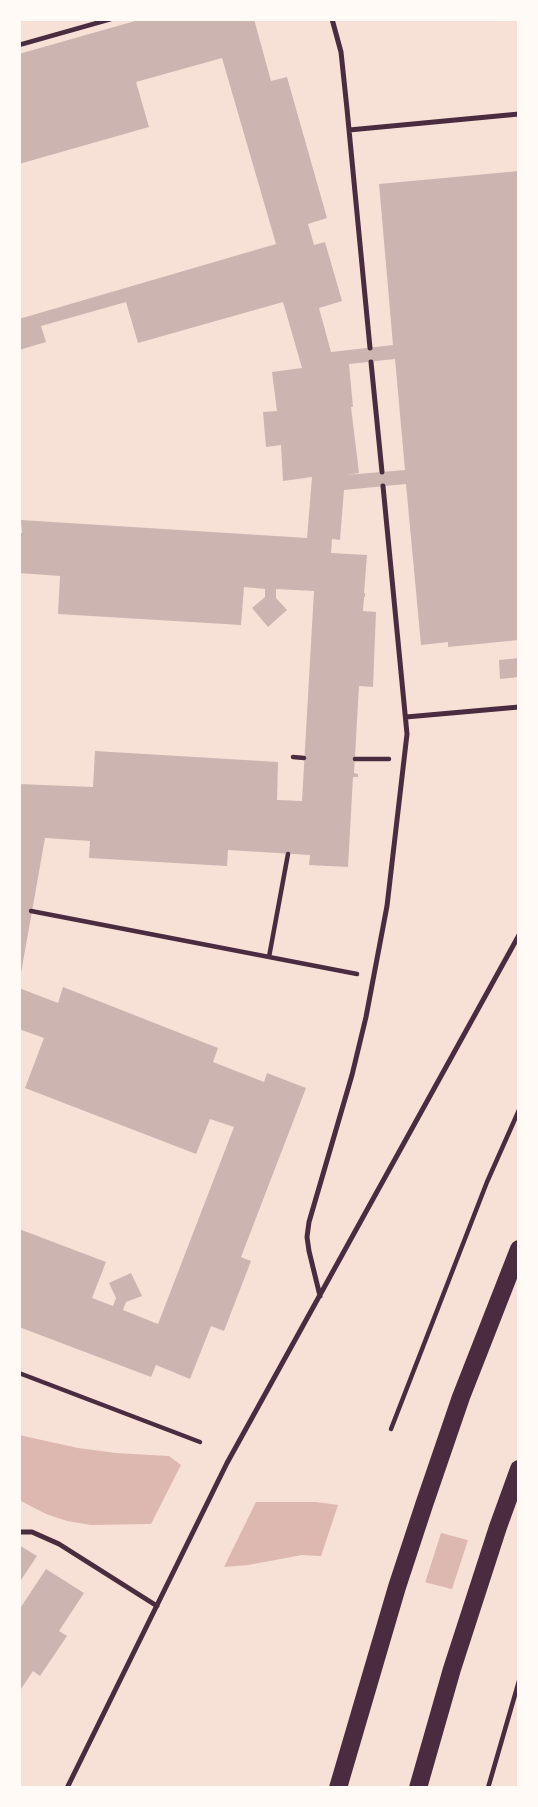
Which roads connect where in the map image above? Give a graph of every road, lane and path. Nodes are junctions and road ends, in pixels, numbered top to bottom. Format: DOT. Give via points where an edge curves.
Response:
graph roads {
  1 [pos="111,19"];
  2 [pos="332,19"];
  3 [pos="19,45"];
  4 [pos="519,114"];
  5 [pos="349,130"];
  6 [pos="370,348"];
  7 [pos="371,362"];
  8 [pos="382,472"];
  9 [pos="383,486"];
  10 [pos="519,707"];
  11 [pos="406,717"];
  12 [pos="293,758"];
  13 [pos="304,758"];
  14 [pos="355,759"];
  15 [pos="390,759"];
  16 [pos="288,854"];
  17 [pos="32,911"];
  18 [pos="519,936"];
  19 [pos="269,957"];
  20 [pos="374,977"];
  21 [pos="519,1110"];
  22 [pos="519,1249"];
  23 [pos="320,1296"];
  24 [pos="19,1373"];
  25 [pos="391,1429"];
  26 [pos="200,1442"];
  27 [pos="519,1469"];
  28 [pos="19,1532"];
  29 [pos="158,1606"];
  30 [pos="519,1681"];
  31 [pos="67,1788"];
  32 [pos="338,1788"];
  33 [pos="418,1788"];
  34 [pos="488,1788"];
  1 -- 3 [label="path"];
  2 -- 5 [label="lane" via="341,52"];
  4 -- 5 [label="lane"];
  5 -- 6 [label="lane"];
  7 -- 8 [label="lane"];
  9 -- 11 [label="lane"];
  10 -- 11 [label="lane"];
  11 -- 20 [label="lane" via="393,860"];
  12 -- 13 [label="path"];
  14 -- 15 [label="path"];
  16 -- 19 [label="path"];
  17 -- 19 [label="path"];
  18 -- 23 [label="lane"];
  19 -- 20 [label="path"];
  20 -- 23 [label="lane" via="352,1076 309,1222 309,1251"];
  21 -- 25 [label="path"];
  22 -- 32 [label="main road" via="424,1505"];
  23 -- 29 [label="lane" via="227,1463"];
  24 -- 26 [label="path"];
  27 -- 33 [label="main road" via="452,1669"];
  28 -- 29 [label="lane" via="52,1541"];
  29 -- 31 [label="lane"];
  30 -- 34 [label="path"];
}
